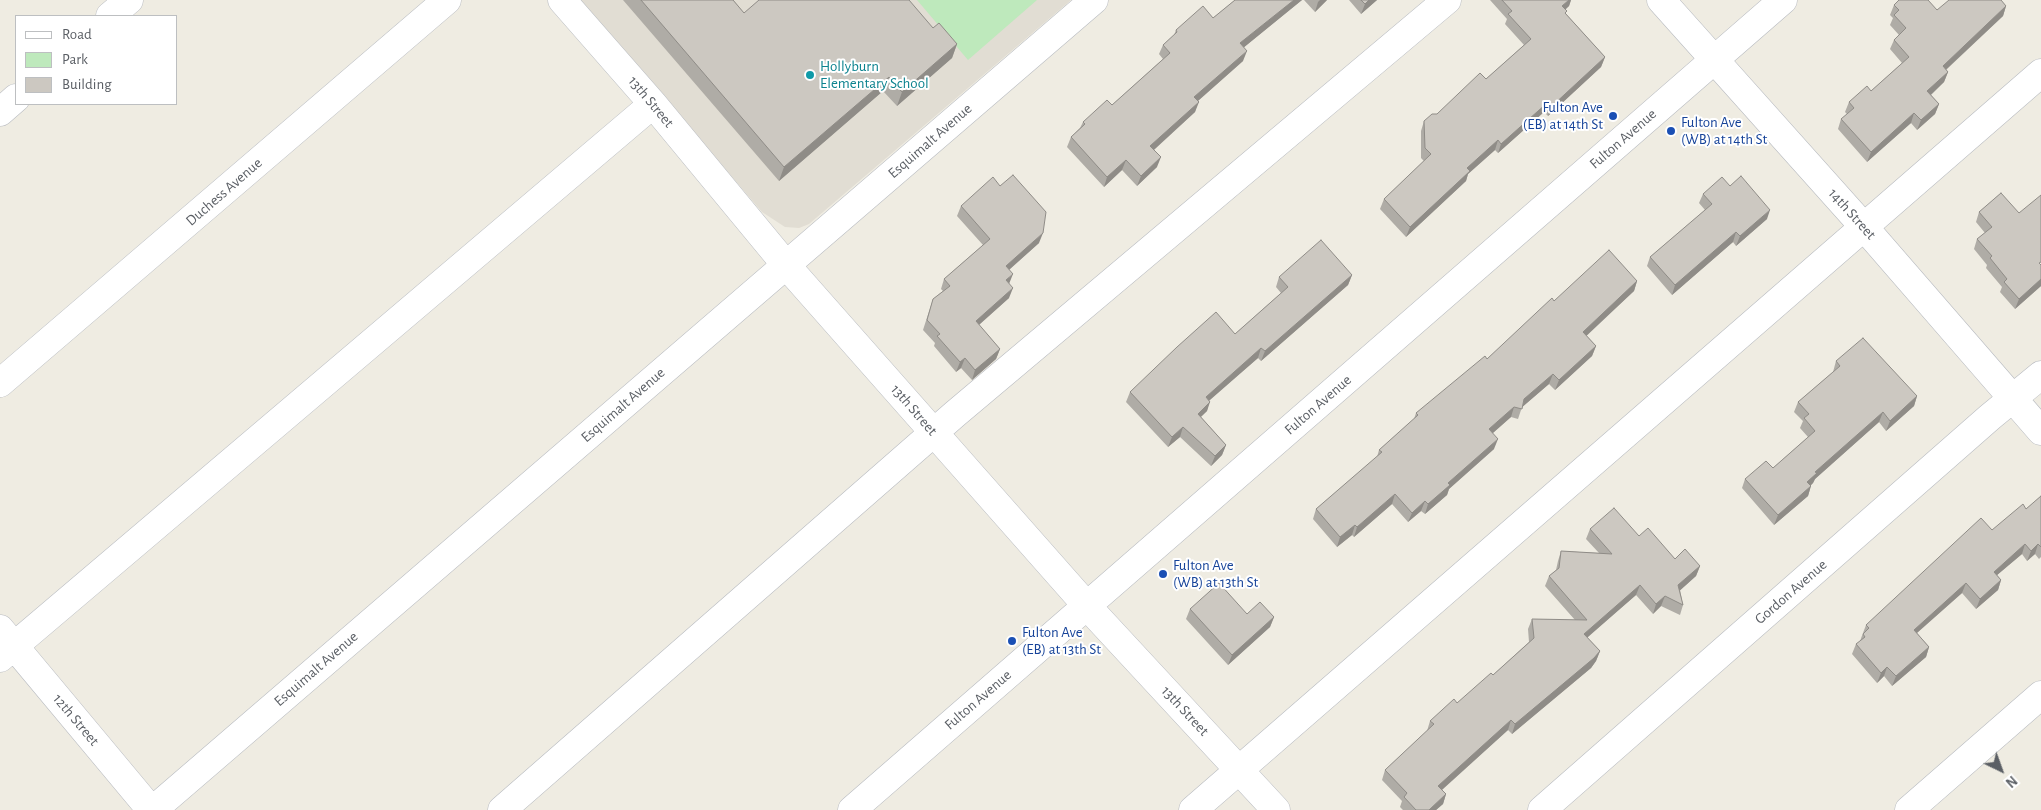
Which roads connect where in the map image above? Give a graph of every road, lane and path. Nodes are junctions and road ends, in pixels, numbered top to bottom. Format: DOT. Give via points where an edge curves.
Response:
graph roads {
  1 [pos="129,0"];
  2 [pos="447,0"];
  3 [pos="562,0"];
  4 [pos="1094,0"];
  5 [pos="1447,0"];
  6 [pos="1661,0"];
  7 [pos="1784,0"];
  8 [pos="111,15"];
  9 [pos="1714,60"];
  10 [pos="2041,73"];
  11 [pos="15,99"];
  12 [pos="653,104"];
  13 [pos="0,112"];
  14 [pos="1864,227"];
  15 [pos="786,265"];
  16 [pos="2041,375"];
  17 [pos="0,383"];
  18 [pos="2013,399"];
  19 [pos="2041,431"];
  20 [pos="934,433"];
  21 [pos="1087,606"];
  22 [pos="5,644"];
  23 [pos="2041,695"];
  24 [pos="1240,769"];
  25 [pos="152,810"];
  26 [pos="502,810"];
  27 [pos="852,810"];
  28 [pos="1193,810"];
  29 [pos="1276,810"];
  30 [pos="1542,810"];
  31 [pos="1909,810"];
  1 -- 8 [label="street"];
  2 -- 17 [label="street, Duchess Avenue"];
  3 -- 12 [label="street, 13th Street"];
  4 -- 15 [label="street, Esquimalt Avenue"];
  5 -- 20 [label="street"];
  6 -- 9 [label="street, 14th Street"];
  7 -- 9 [label="street, Fulton Avenue"];
  9 -- 14 [label="street, 14th Street"];
  9 -- 21 [label="street, Fulton Avenue"];
  10 -- 14 [label="street"];
  11 -- 13 [label="street"];
  12 -- 15 [label="street, 13th Street"];
  12 -- 22 [label="street"];
  14 -- 18 [label="street, 14th Street"];
  14 -- 24 [label="street"];
  15 -- 20 [label="street, 13th Street"];
  15 -- 25 [label="street, Esquimalt Avenue"];
  16 -- 18 [label="street, Gordon Avenue"];
  18 -- 19 [label="street, 14th Street"];
  18 -- 30 [label="street, Gordon Avenue"];
  20 -- 21 [label="street, 13th Street"];
  20 -- 26 [label="street"];
  21 -- 24 [label="street, 13th Street"];
  21 -- 27 [label="street, Fulton Avenue"];
  22 -- 25 [label="street, 12th Street"];
  23 -- 31 [label="street"];
  24 -- 28 [label="street"];
  24 -- 29 [label="street, 13th Street"];
}
